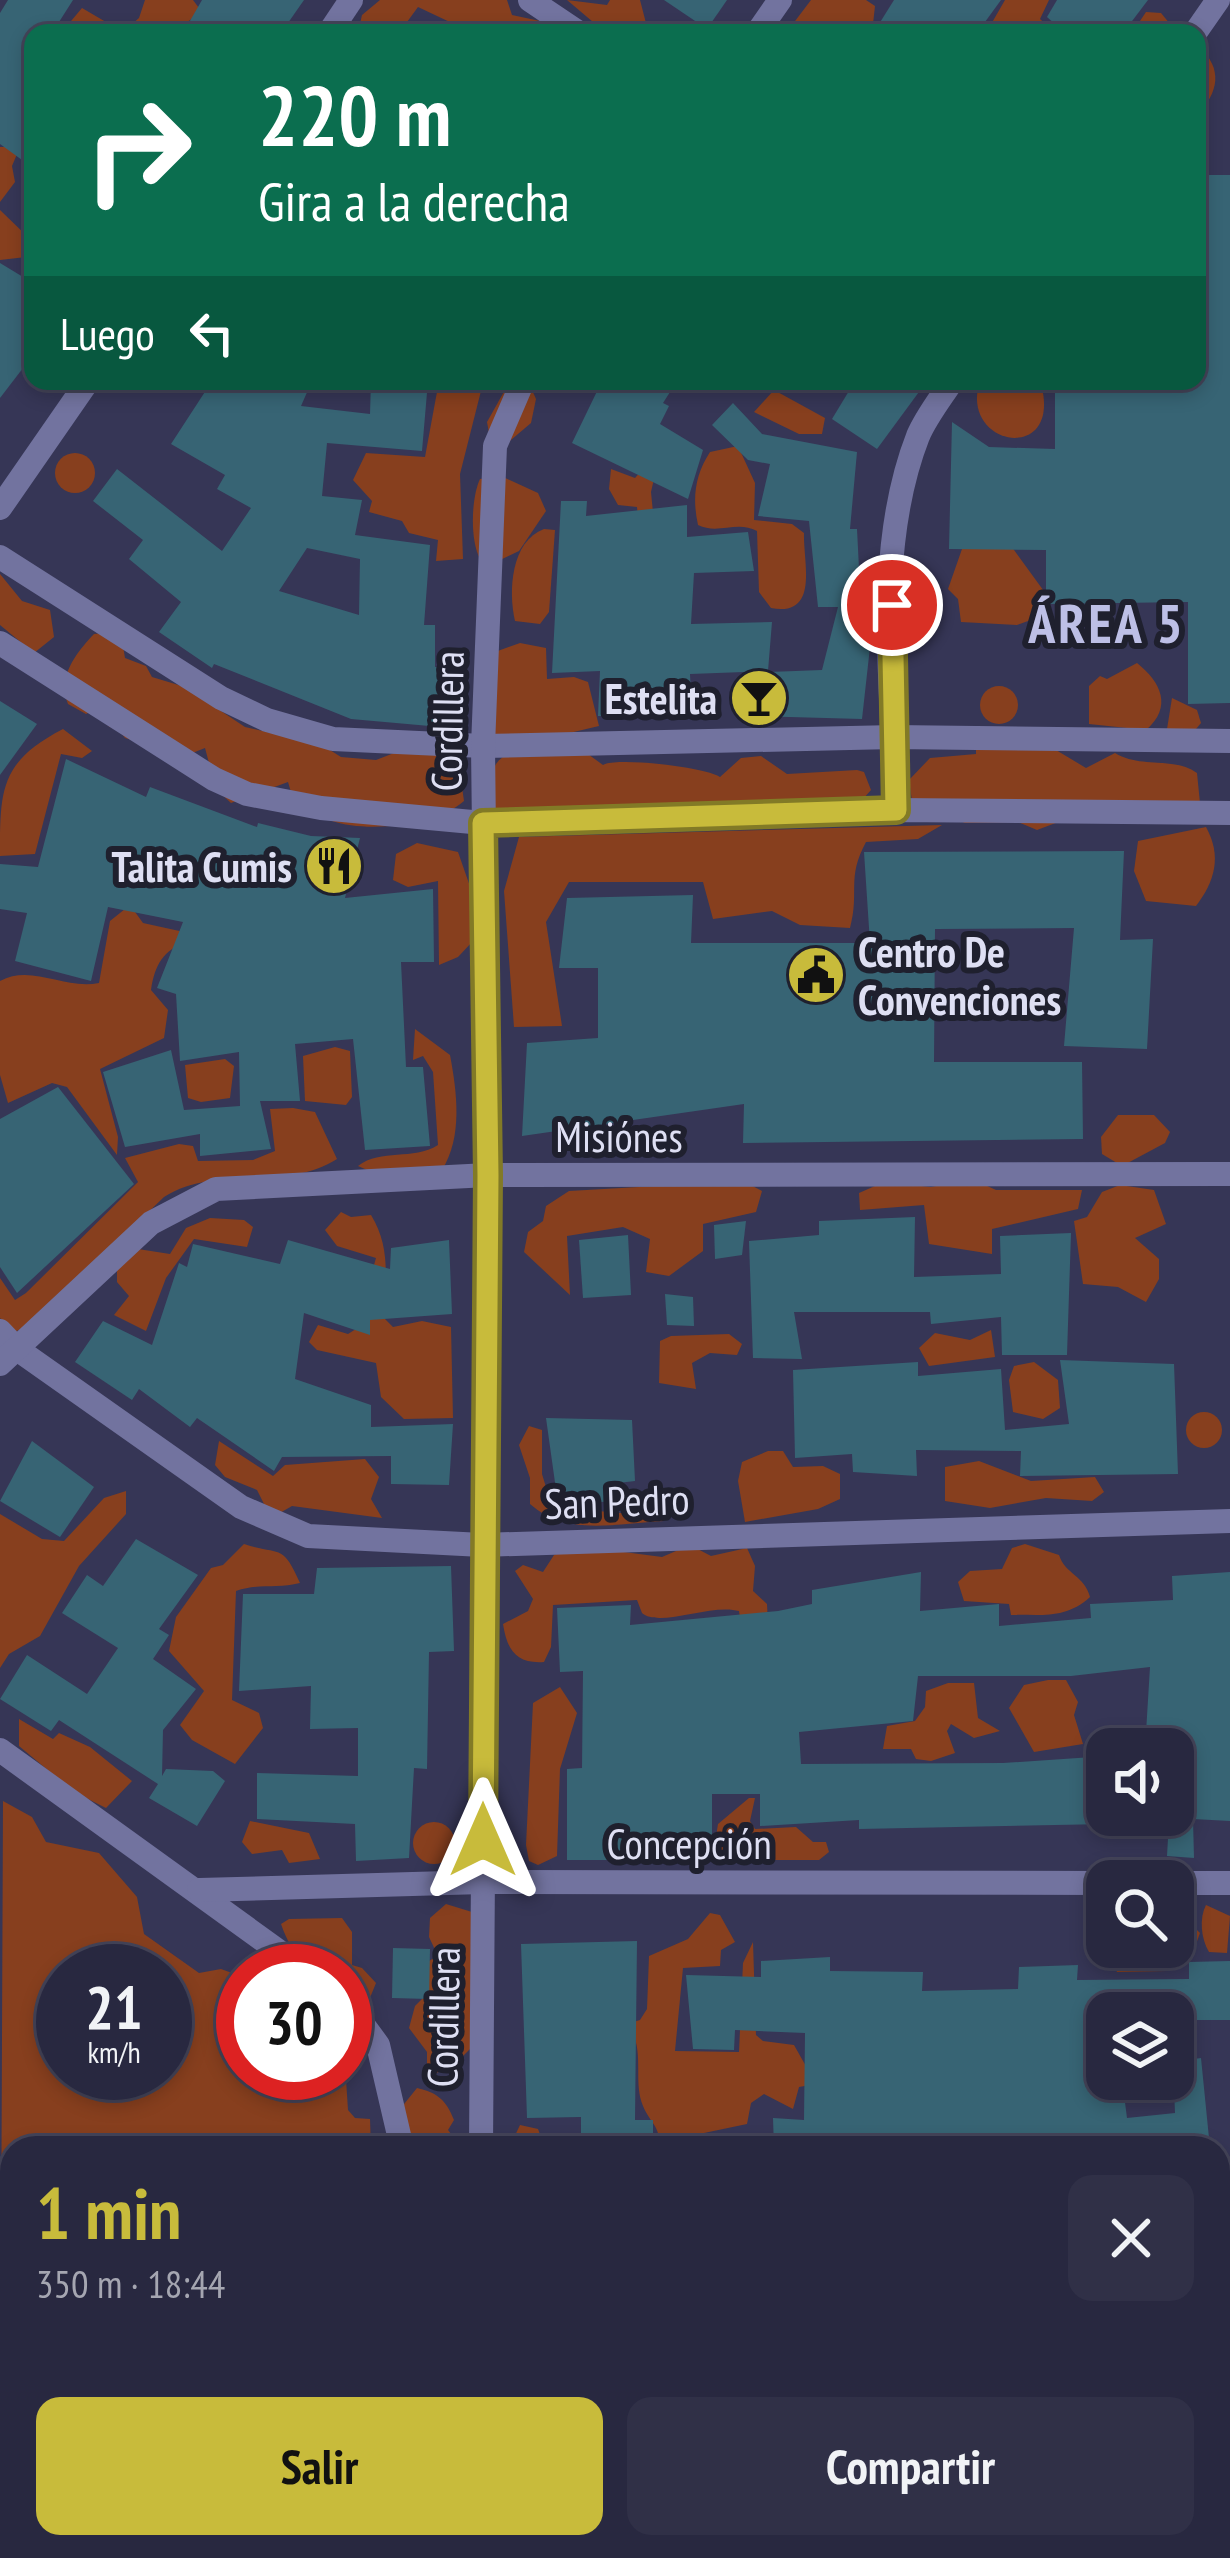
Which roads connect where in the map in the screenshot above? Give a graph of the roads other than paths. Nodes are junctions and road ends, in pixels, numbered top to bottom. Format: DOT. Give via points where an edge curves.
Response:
graph roads {
  1 [pos="530,0"];
  2 [pos="566,24"];
  3 [pos="82,390"];
  4 [pos="519,390"];
  5 [pos="946,390"];
  6 [pos="0,508"];
  7 [pos="0,557"];
  8 [pos="0,643"];
  9 [pos="894,737"];
  10 [pos="1230,741"];
  11 [pos="483,746"];
  12 [pos="896,810"];
  13 [pos="1230,813"];
  14 [pos="483,823"];
  15 [pos="1230,1174"];
  16 [pos="488,1175"];
  17 [pos="6,1348"];
  18 [pos="1230,1521"];
  19 [pos="482,1545"];
  20 [pos="0,1750"];
  21 [pos="483,1882"];
  22 [pos="1086,1883"];
  23 [pos="1194,1883"];
  24 [pos="1230,1883"];
  25 [pos="199,1890"];
  26 [pos="270,1944"];
  27 [pos="372,2037"];
  28 [pos="399,2136"];
  29 [pos="481,2136"];
  1 -- 2 [label="street"];
  3 -- 6 [label="street"];
  4 -- 11 [label="street, Cordillera" via="495,446"];
  5 -- 9 [label="street" via="920,431 905,478 892,561"];
  7 -- 11 [label="street" via="267,721 333,739"];
  8 -- 14 [label="street" via="179,760 247,794"];
  9 -- 10 [label="street"];
  9 -- 11 [label="street"];
  9 -- 12 [label="street"];
  11 -- 14 [label="street, Cordillera"];
  12 -- 13 [label="street"];
  12 -- 14 [label="street"];
  14 -- 16 [label="street, Cordillera"];
  15 -- 16 [label="street, Misiónes"];
  16 -- 17 [label="street, Misiónes" via="216,1189 151,1223"];
  16 -- 19 [label="street, Cordillera"];
  17 -- 19 [label="street, San Pedro" via="242,1507 308,1536"];
  18 -- 19 [label="street, San Pedro"];
  19 -- 21 [label="street, Cordillera"];
  20 -- 25 [label="street"];
  21 -- 22 [label="street, Concepción"];
  21 -- 25 [label="street, Concepción"];
  21 -- 29 [label="street, Cordillera"];
  23 -- 24 [label="street"];
  25 -- 26 [label="street"];
  27 -- 28 [label="street"];
}
